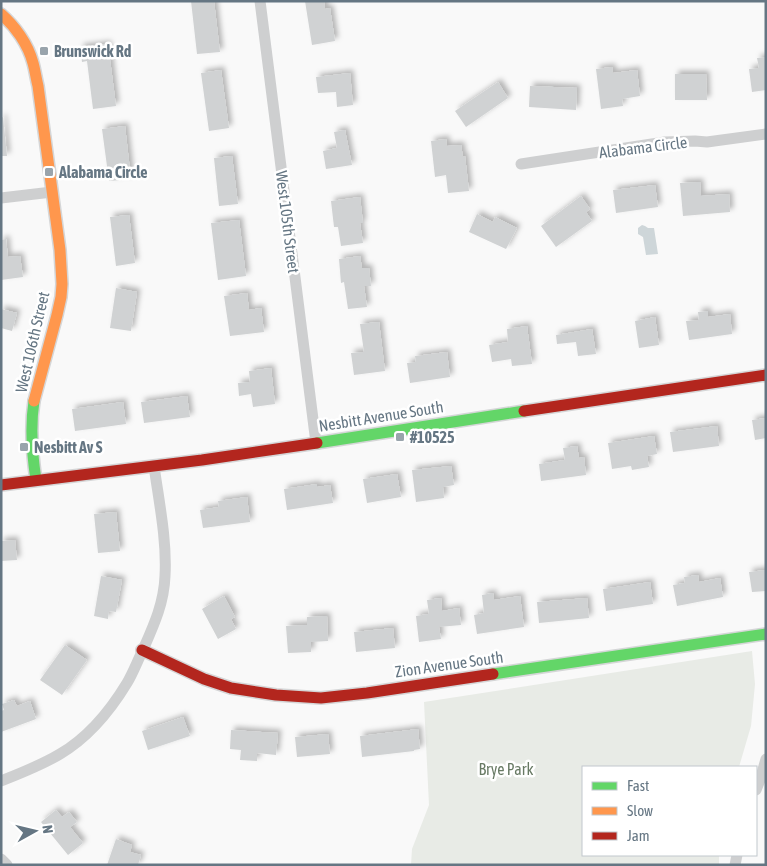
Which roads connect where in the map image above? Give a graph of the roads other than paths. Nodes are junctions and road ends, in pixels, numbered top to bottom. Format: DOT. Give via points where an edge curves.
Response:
graph roads {
  1 [pos="260,1"];
  2 [pos="1,14"];
  3 [pos="766,134"];
  4 [pos="521,164"];
  5 [pos="52,192"];
  6 [pos="1,198"];
  7 [pos="766,375"];
  8 [pos="316,443"];
  9 [pos="154,466"];
  10 [pos="36,480"];
  11 [pos="1,485"];
  12 [pos="766,634"];
  13 [pos="142,650"];
  14 [pos="766,759"];
  15 [pos="1,781"];
  16 [pos="757,788"];
  17 [pos="1,859"];
  18 [pos="7,865"];
  1 -- 8 [label="street, West 105th Street"];
  2 -- 5 [label="street, West 106th Street" via="21,37 33,61"];
  3 -- 4 [label="street, Alabama Circle" via="707,142 665,142"];
  5 -- 6 [label="street"];
  5 -- 10 [label="street, West 106th Street" via="62,277 60,302 35,398 32,428"];
  7 -- 8 [label="street, Nesbitt Avenue South"];
  8 -- 9 [label="street, Nesbitt Avenue South"];
  9 -- 10 [label="street, Nesbitt Avenue South"];
  9 -- 13 [label="street" via="165,576 162,602"];
  10 -- 11 [label="street, Nesbitt Avenue South"];
  12 -- 13 [label="street, Zion Avenue South" via="321,698 231,688"];
  13 -- 15 [label="street" via="128,681 88,734 61,754"];
  14 -- 16 [label="street"];
  17 -- 18 [label="street"];
}
